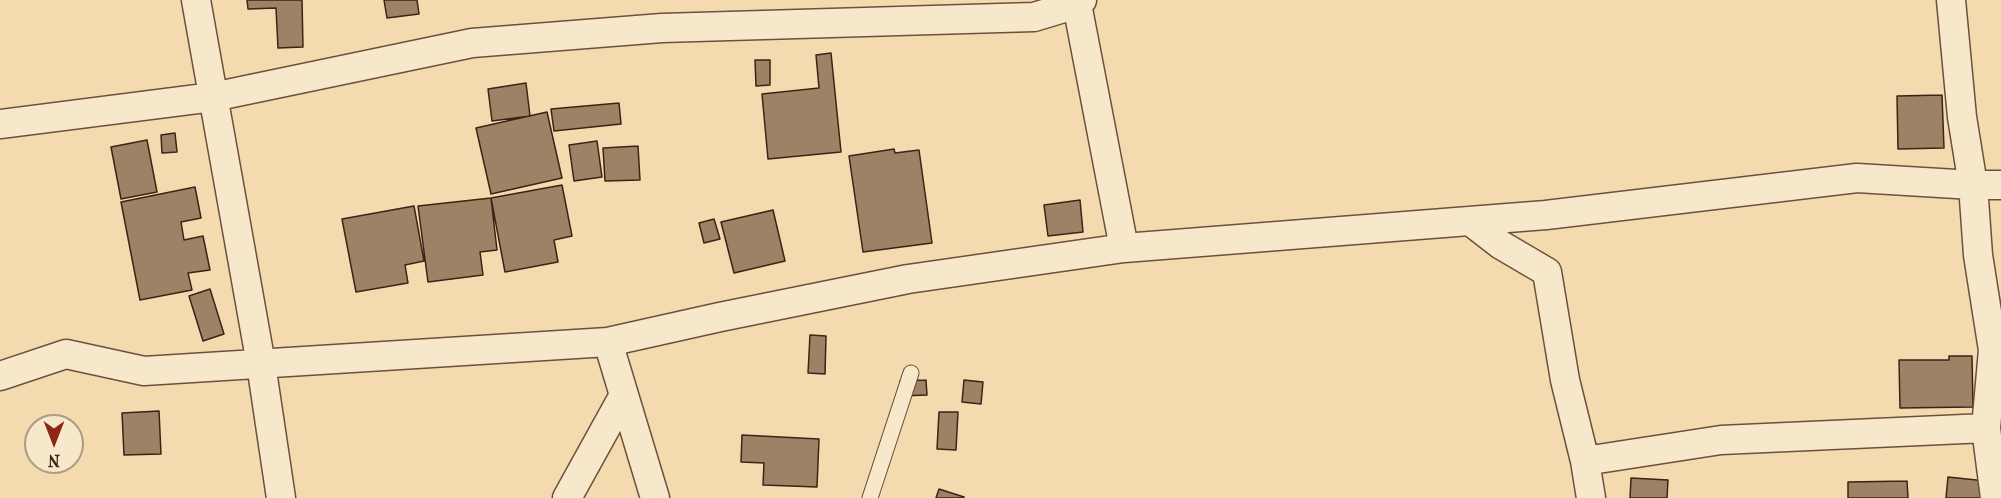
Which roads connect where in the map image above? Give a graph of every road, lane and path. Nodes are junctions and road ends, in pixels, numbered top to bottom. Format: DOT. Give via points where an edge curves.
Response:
graph roads {
  1 [pos="196,0"];
  2 [pos="1951,0"];
  3 [pos="1080,2"];
  4 [pos="213,97"];
  5 [pos="0,124"];
  6 [pos="1973,185"];
  7 [pos="2001,185"];
  8 [pos="1470,221"];
  9 [pos="1124,248"];
  10 [pos="608,342"];
  11 [pos="261,364"];
  12 [pos="911,373"];
  13 [pos="0,376"];
  14 [pos="624,395"];
  15 [pos="1986,428"];
  16 [pos="1585,461"];
  17 [pos="281,498"];
  18 [pos="567,498"];
  19 [pos="655,498"];
  20 [pos="870,498"];
  21 [pos="1591,498"];
  22 [pos="1995,498"];
  1 -- 4 [label="street"];
  2 -- 6 [label="street"];
  3 -- 4 [label="street" via="1034,17 662,28 472,43"];
  3 -- 9 [label="street"];
  4 -- 5 [label="street"];
  4 -- 11 [label="street"];
  6 -- 7 [label="street"];
  6 -- 8 [label="street" via="1857,177"];
  6 -- 15 [label="street" via="1978,255 1993,350"];
  8 -- 9 [label="street"];
  8 -- 16 [label="street" via="1501,246 1546,272"];
  9 -- 10 [label="street" via="908,279"];
  10 -- 11 [label="street"];
  10 -- 14 [label="street"];
  11 -- 13 [label="street" via="144,371 66,354"];
  11 -- 17 [label="street"];
  12 -- 20 [label="lane"];
  14 -- 18 [label="street"];
  14 -- 19 [label="street"];
  15 -- 16 [label="street" via="1721,440"];
  15 -- 22 [label="street"];
  16 -- 21 [label="street"];
}
